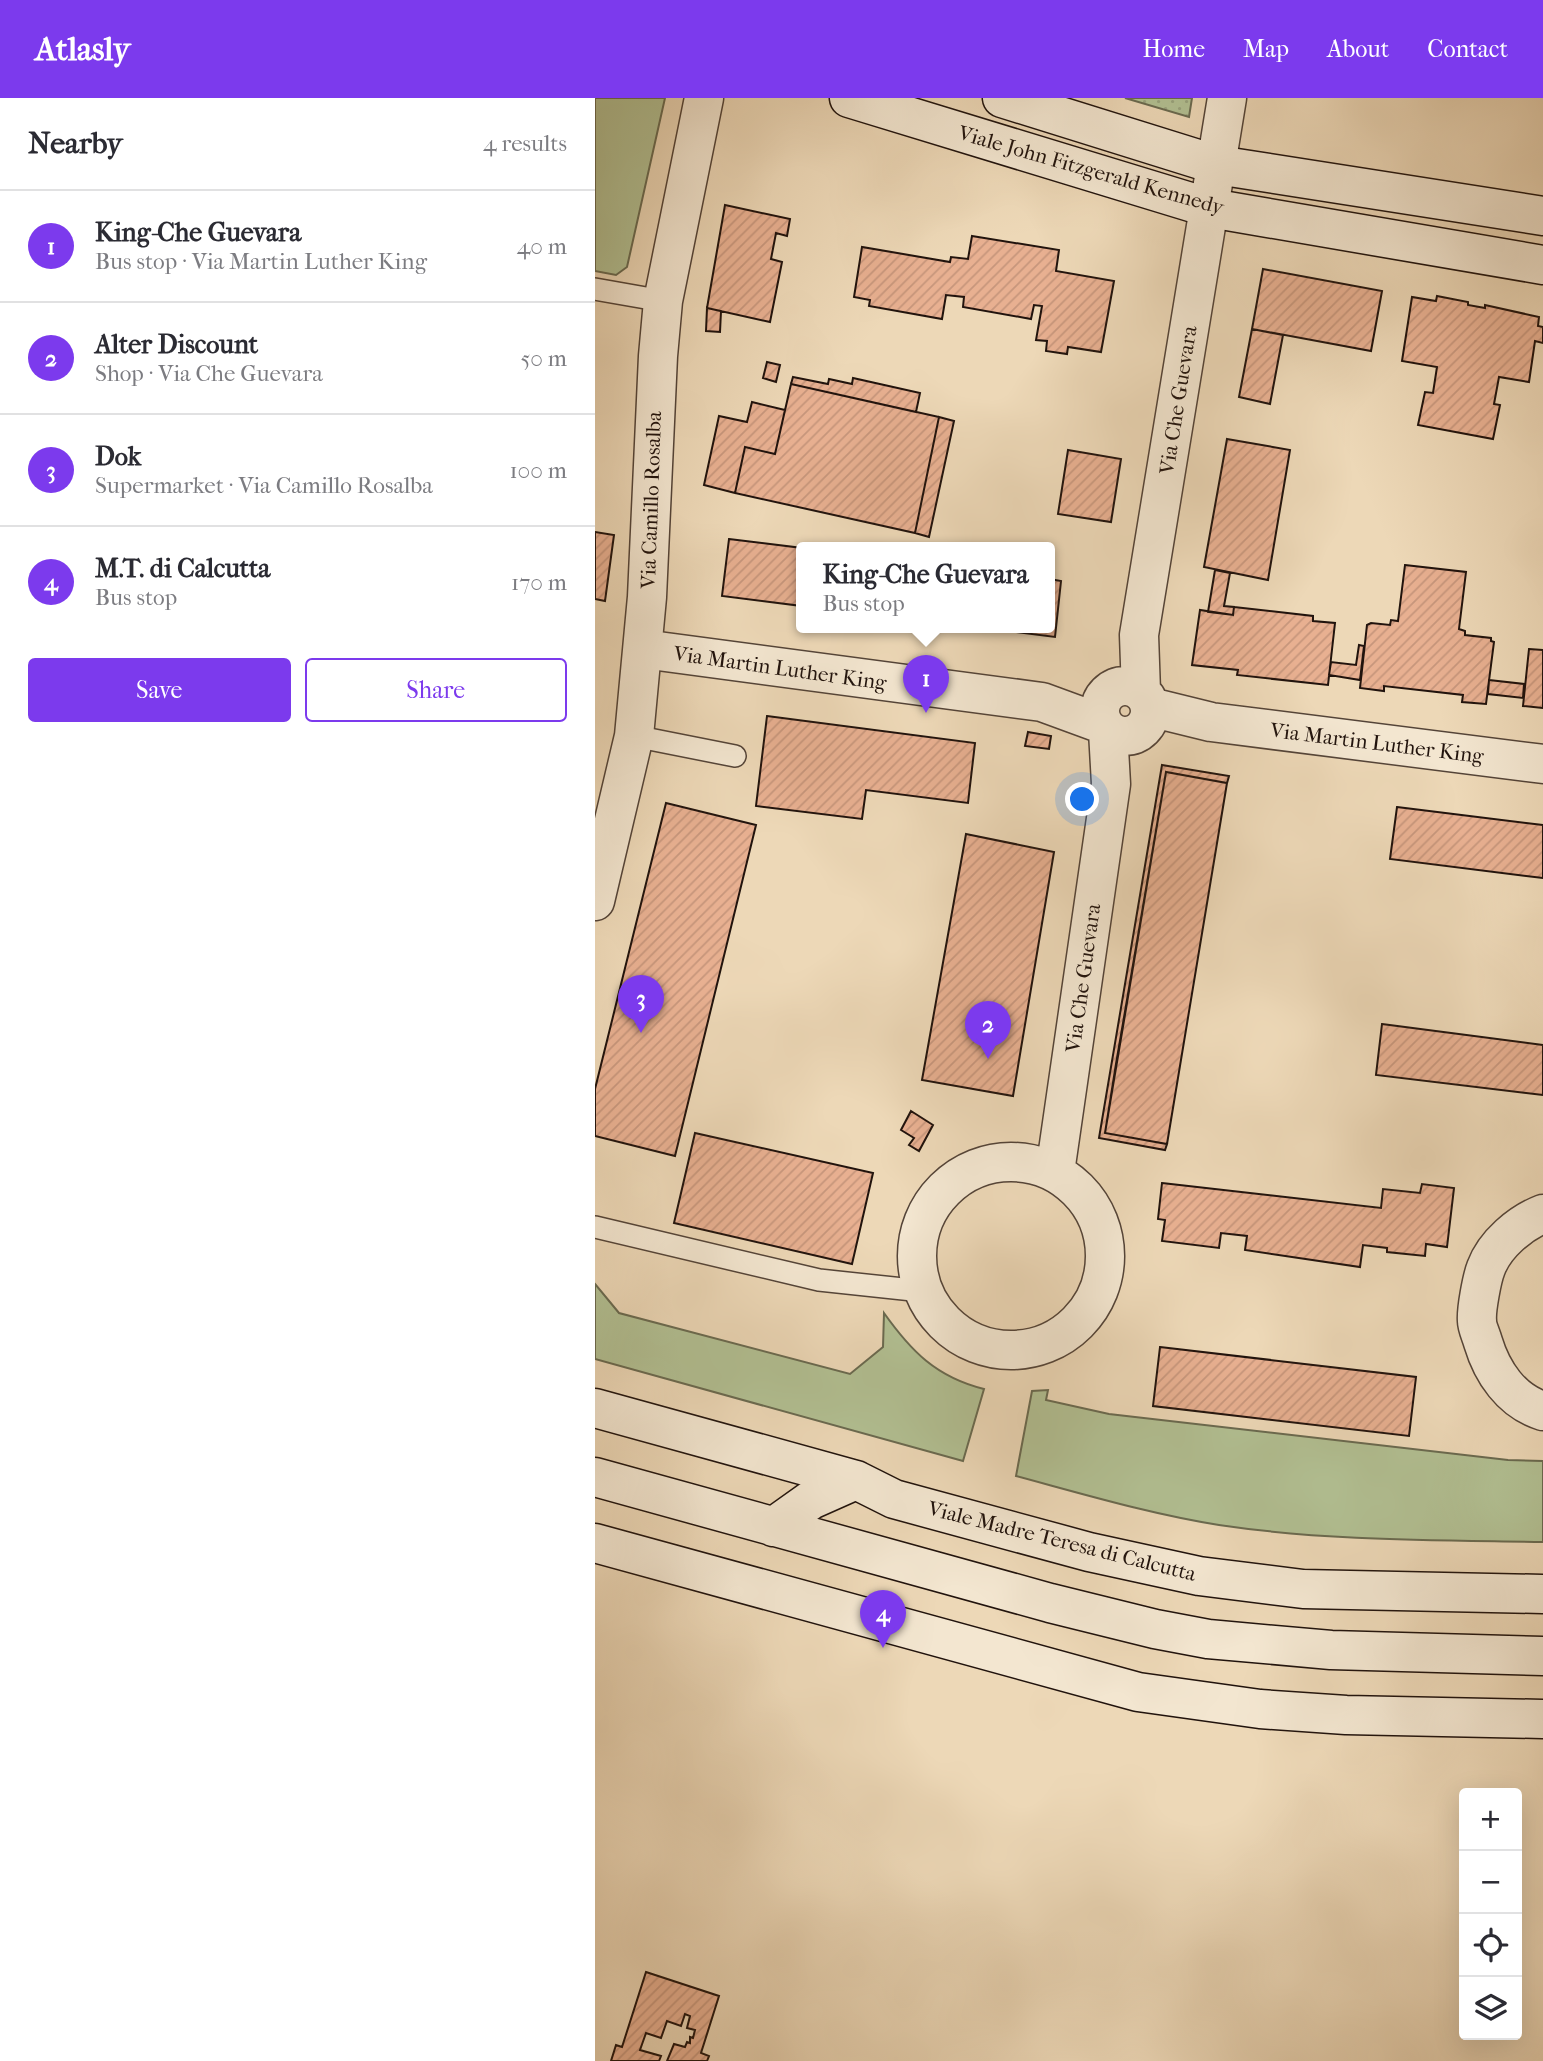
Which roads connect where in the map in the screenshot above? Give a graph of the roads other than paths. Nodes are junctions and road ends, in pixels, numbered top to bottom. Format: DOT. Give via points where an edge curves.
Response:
graph roads {
  1 [pos="704,98"];
  2 [pos="849,98"];
  3 [pos="1002,98"];
  4 [pos="1227,98"];
  5 [pos="1217,165"];
  6 [pos="1210,208"];
  7 [pos="1543,216"];
  8 [pos="1543,265"];
  9 [pos="595,289"];
  10 [pos="663,301"];
  11 [pos="643,649"];
  12 [pos="1125,713"];
  13 [pos="634,736"];
  14 [pos="735,756"];
  15 [pos="1543,764"];
  16 [pos="595,901"];
  17 [pos="1055,1172"];
  18 [pos="1543,1214"];
  19 [pos="595,1227"];
  20 [pos="922,1291"];
  21 [pos="595,1408"];
  22 [pos="1543,1411"];
  23 [pos="595,1477"];
  24 [pos="856,1480"];
  25 [pos="773,1527"];
  26 [pos="595,1543"];
  27 [pos="1543,1594"];
  28 [pos="1543,1656"];
  29 [pos="1543,1719"];
  1 -- 10 [label="main road, Via Camillo Rosalba"];
  2 -- 6 [label="main road, Viale John Fitzgerald Kennedy"];
  3 -- 5 [label="main road, Viale John Fitzgerald Kennedy"];
  4 -- 5 [label="main road, Via Che Guevara"];
  5 -- 6 [label="main road, Via Che Guevara"];
  5 -- 7 [label="main road, Viale John Fitzgerald Kennedy"];
  6 -- 8 [label="main road, Viale John Fitzgerald Kennedy"];
  6 -- 12 [label="main road, Via Che Guevara"];
  9 -- 10 [label="lane"];
  10 -- 11 [label="main road, Via Camillo Rosalba"];
  11 -- 12 [label="main road, Via Martin Luther King"];
  11 -- 13 [label="main road, Via Camillo Rosalba"];
  12 -- 15 [label="main road, Via Martin Luther King"];
  12 -- 17 [label="main road, Via Che Guevara"];
  13 -- 14 [label="lane"];
  13 -- 16 [label="main road, Via Camillo Rosalba"];
  17 -- 20 [label="main road" via="1017,1161 984,1164 949,1183 923,1217 916,1265"];
  17 -- 20 [label="main road" via="1081,1191 1095,1210 1105,1241 1105,1269 1096,1299 1079,1322 1053,1341 1001,1350 969,1341 947,1326"];
  18 -- 22 [label="main road" via="1507,1237 1486,1267 1476,1321 1489,1365 1511,1392"];
  19 -- 20 [label="lane" via="819,1280"];
  21 -- 24 [label="main road, Viale Madre Teresa di Calcutta"];
  23 -- 25 [label="main road"];
  24 -- 25 [label="main road" via="811,1500"];
  24 -- 27 [label="main road, Viale Madre Teresa di Calcutta" via="894,1499 1089,1552 1199,1576 1303,1589"];
  25 -- 28 [label="main road" via="1050,1603 1208,1639 1331,1650"];
  26 -- 29 [label="main road" via="1137,1692 1346,1715"];
}
